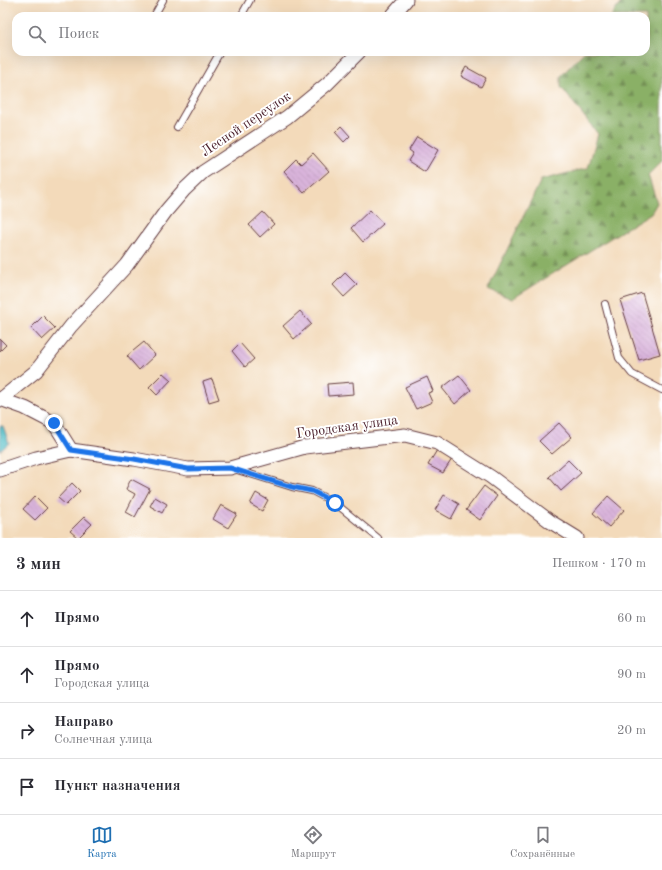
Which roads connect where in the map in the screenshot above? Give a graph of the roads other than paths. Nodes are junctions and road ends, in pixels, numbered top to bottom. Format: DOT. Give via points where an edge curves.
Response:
graph roads {
  1 [pos="162,0"];
  2 [pos="250,0"];
  3 [pos="406,0"];
  4 [pos="156,12"];
  5 [pos="243,12"];
  6 [pos="396,12"];
  7 [pos="218,56"];
  8 [pos="355,56"];
  9 [pos="177,127"];
  10 [pos="605,304"];
  11 [pos="662,390"];
  12 [pos="1,399"];
  13 [pos="71,450"];
  14 [pos="230,468"];
  15 [pos="0,470"];
  16 [pos="378,538"];
  17 [pos="577,538"];
  1 -- 4 [label="lane"];
  2 -- 5 [label="lane"];
  3 -- 6 [label="street"];
  7 -- 9 [label="lane"];
  8 -- 12 [label="street, Лесной переулок" via="287,118 203,172 166,211 127,265 71,326 36,371"];
  10 -- 11 [label="lane" via="619,358 632,374"];
  12 -- 13 [label="street" via="54,423"];
  13 -- 14 [label="street, Городская улица" via="188,469"];
  13 -- 15 [label="street"];
  14 -- 16 [label="lane" via="312,491 335,503"];
  14 -- 17 [label="street, Городская улица" via="306,447 404,435 437,443 491,477"];
}
